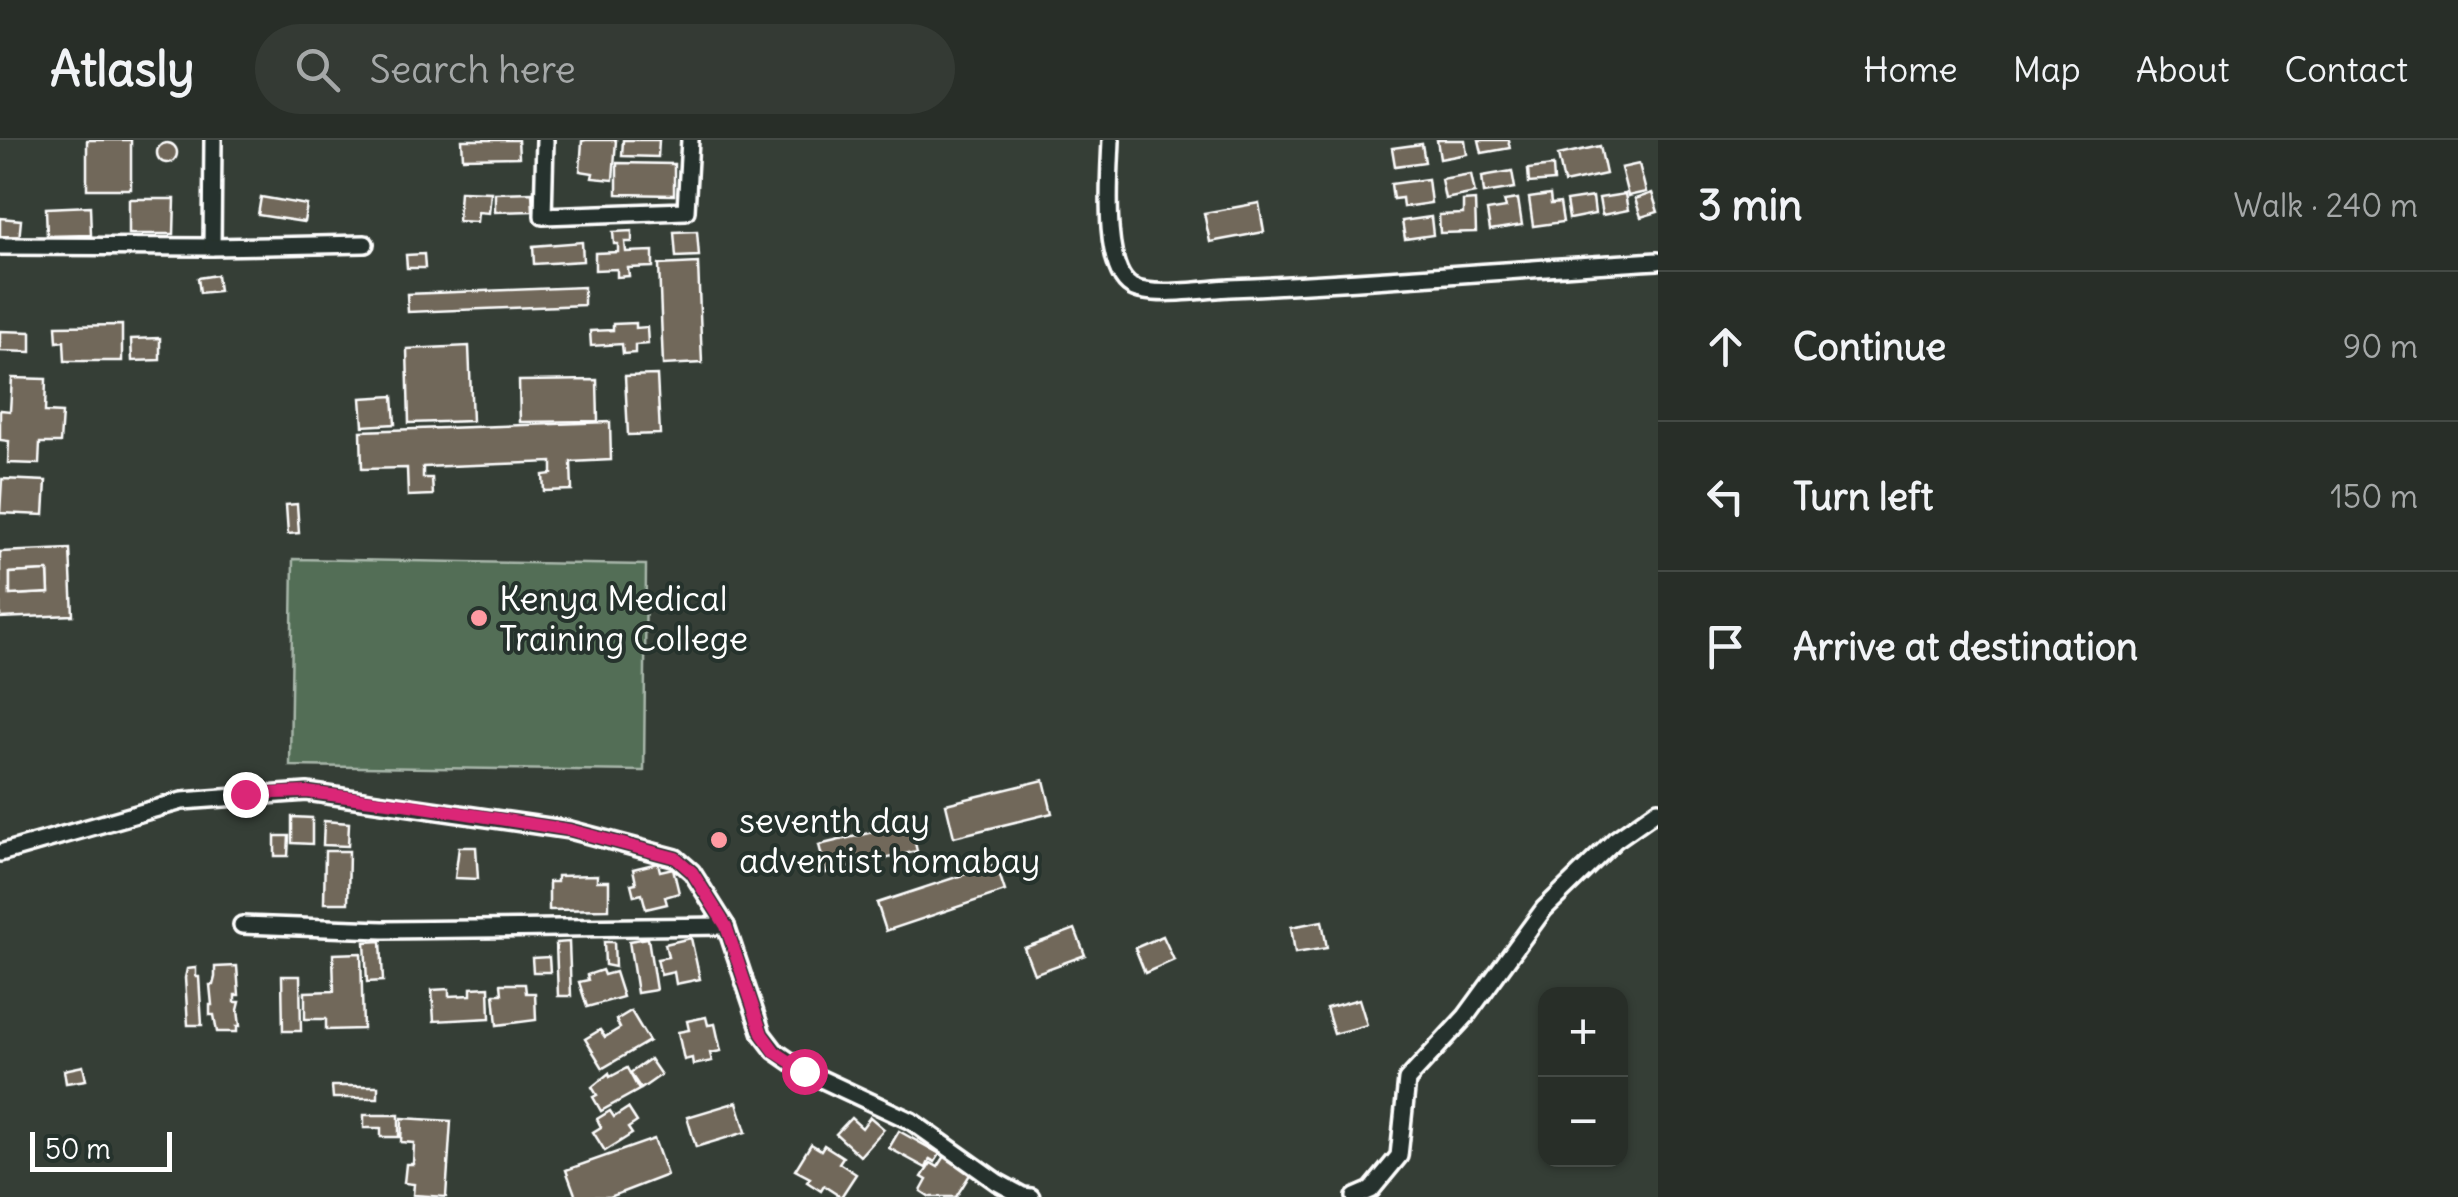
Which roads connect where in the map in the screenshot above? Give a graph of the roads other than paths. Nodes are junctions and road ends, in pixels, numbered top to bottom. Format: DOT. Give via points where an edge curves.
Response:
graph roads {
  1 [pos="213,140"];
  2 [pos="545,140"];
  3 [pos="690,140"];
  4 [pos="1110,140"];
  5 [pos="364,244"];
  6 [pos="0,246"];
  7 [pos="212,246"];
  8 [pos="1658,261"];
  9 [pos="1658,810"];
  10 [pos="0,853"];
  11 [pos="242,925"];
  12 [pos="726,926"];
  13 [pos="1032,1197"];
  14 [pos="1355,1197"];
  1 -- 7 [label="street"];
  2 -- 3 [label="street" via="543,216 686,211"];
  4 -- 8 [label="street" via="1110,226 1118,272 1132,287 1158,292 1281,286"];
  5 -- 7 [label="street"];
  6 -- 7 [label="street"];
  9 -- 14 [label="street" via="1615,840 1544,909 1466,1016 1407,1080 1399,1156 1371,1190"];
  10 -- 12 [label="street" via="182,801 307,792 570,830 676,858"];
  11 -- 12 [label="street"];
  12 -- 13 [label="street" via="762,1034 775,1052 912,1121 996,1182"];
}
